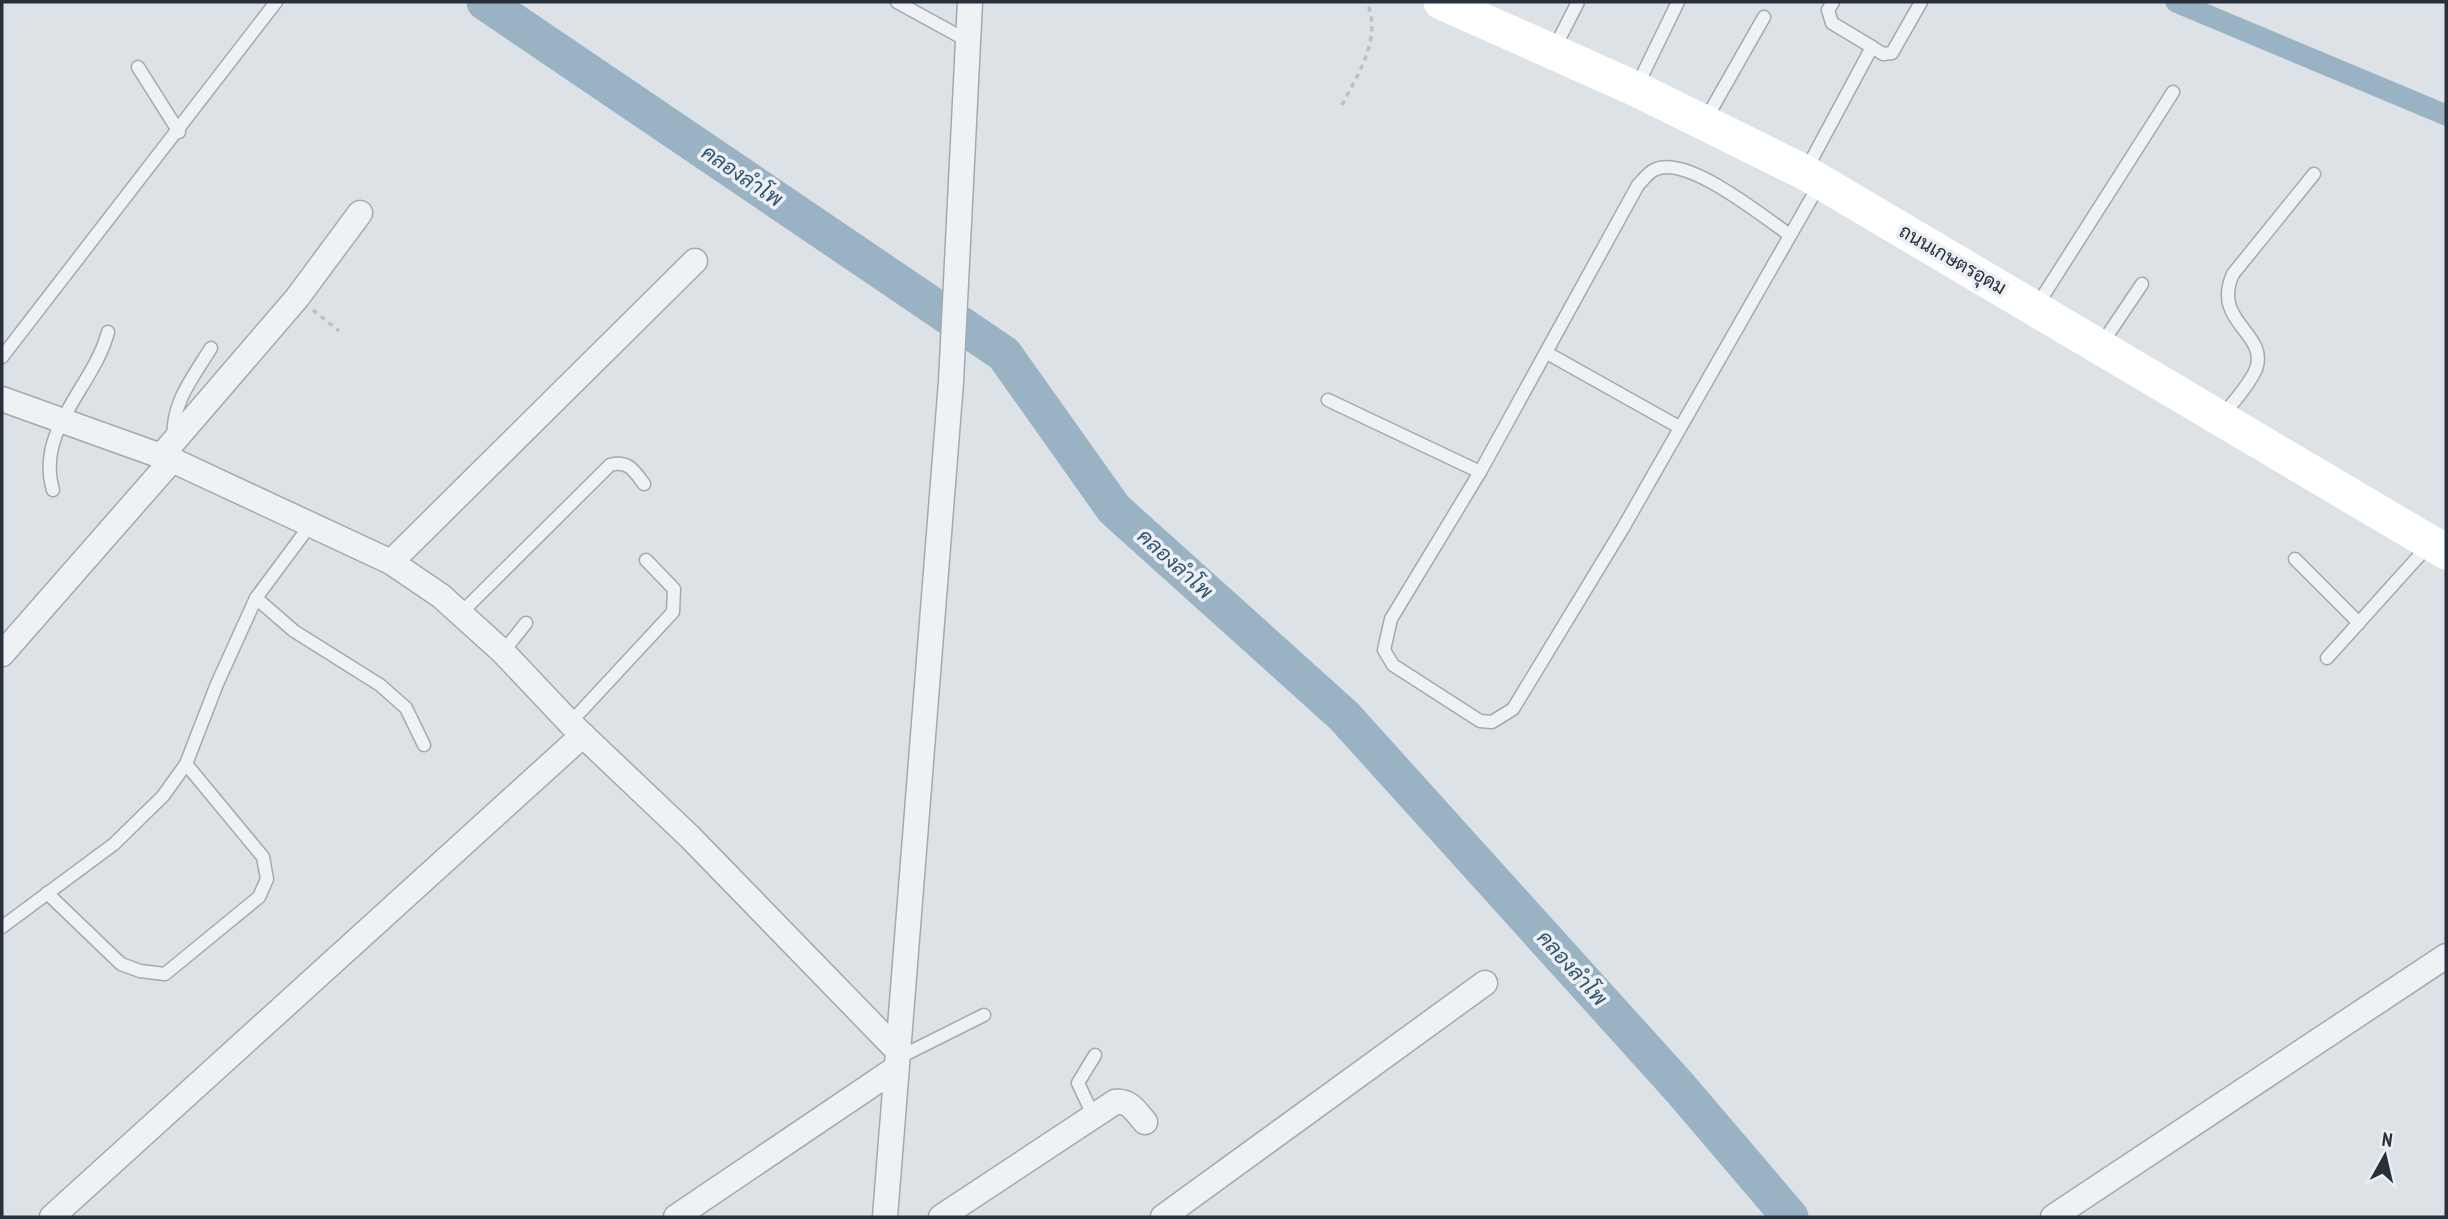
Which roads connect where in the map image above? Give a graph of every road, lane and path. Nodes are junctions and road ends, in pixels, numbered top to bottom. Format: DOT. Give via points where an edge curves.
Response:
graph roads {
  1 [pos="276,2"];
  2 [pos="897,2"];
  3 [pos="970,2"];
  4 [pos="1367,2"];
  5 [pos="1578,2"];
  6 [pos="1678,2"];
  7 [pos="1833,2"];
  8 [pos="1921,2"];
  9 [pos="1452,4"];
  10 [pos="1764,17"];
  11 [pos="968,41"];
  12 [pos="1872,47"];
  13 [pos="1552,51"];
  14 [pos="138,67"];
  15 [pos="1636,89"];
  16 [pos="2173,92"];
  17 [pos="1342,105"];
  18 [pos="1704,123"];
  19 [pos="179,132"];
  20 [pos="2314,174"];
  21 [pos="1813,177"];
  22 [pos="360,214"];
  23 [pos="1790,235"];
  24 [pos="695,261"];
  25 [pos="2142,284"];
  26 [pos="297,298"];
  27 [pos="2036,307"];
  28 [pos="339,331"];
  29 [pos="108,332"];
  30 [pos="2101,345"];
  31 [pos="211,348"];
  32 [pos="1547,353"];
  33 [pos="2,357"];
  34 [pos="2,399"];
  35 [pos="1328,400"];
  36 [pos="62,419"];
  37 [pos="2221,419"];
  38 [pos="1679,427"];
  39 [pos="169,452"];
  40 [pos="1480,472"];
  41 [pos="644,484"];
  42 [pos="53,489"];
  43 [pos="311,524"];
  44 [pos="2439,548"];
  45 [pos="2295,559"];
  46 [pos="646,560"];
  47 [pos="391,562"];
  48 [pos="256,598"];
  49 [pos="461,612"];
  50 [pos="526,623"];
  51 [pos="2359,623"];
  52 [pos="503,652"];
  53 [pos="2,653"];
  54 [pos="2327,658"];
  55 [pos="577,729"];
  56 [pos="424,746"];
  57 [pos="186,764"];
  58 [pos="47,893"];
  59 [pos="2,927"];
  60 [pos="2446,956"];
  61 [pos="1485,983"];
  62 [pos="984,1015"];
  63 [pos="1095,1055"];
  64 [pos="895,1059"];
  65 [pos="1093,1115"];
  66 [pos="1145,1122"];
  67 [pos="52,1217"];
  68 [pos="676,1217"];
  69 [pos="885,1217"];
  70 [pos="941,1217"];
  71 [pos="1163,1217"];
  72 [pos="2053,1217"];
  1 -- 19 [label="lane"];
  2 -- 11 [label="lane"];
  3 -- 11 [label="street"];
  4 -- 17 [label="path" via="1373,37"];
  5 -- 13 [label="lane"];
  6 -- 15 [label="lane"];
  7 -- 12 [label="lane" via="1828,10 1832,23"];
  8 -- 12 [label="lane" via="1892,53 1883,54"];
  9 -- 13 [label="street, ถนนเกษตรอุดม"];
  10 -- 18 [label="lane"];
  11 -- 64 [label="street" via="951,382"];
  12 -- 21 [label="lane"];
  13 -- 15 [label="street, ถนนเกษตรอุดม"];
  14 -- 19 [label="lane"];
  15 -- 18 [label="street, ถนนเกษตรอุดม"];
  16 -- 27 [label="lane"];
  18 -- 21 [label="street, ถนนเกษตรอุดม"];
  19 -- 33 [label="lane"];
  20 -- 37 [label="lane" via="2227,287 2228,307 2255,345 2257,357 2256,369"];
  21 -- 23 [label="lane"];
  21 -- 27 [label="street, ถนนเกษตรอุดม"];
  22 -- 26 [label="street"];
  23 -- 32 [label="lane" via="1695,173 1675,167 1656,169 1638,185"];
  23 -- 38 [label="lane"];
  24 -- 47 [label="street"];
  25 -- 30 [label="lane"];
  26 -- 28 [label="path"];
  26 -- 39 [label="street"];
  27 -- 30 [label="street, ถนนเกษตรอุดม"];
  29 -- 36 [label="lane" via="99,359"];
  30 -- 37 [label="street, ถนนเกษตรอุดม"];
  31 -- 39 [label="lane" via="176,410"];
  32 -- 38 [label="lane"];
  32 -- 40 [label="lane"];
  34 -- 36 [label="street"];
  35 -- 40 [label="lane"];
  36 -- 39 [label="street"];
  36 -- 42 [label="lane" via="48,461"];
  37 -- 44 [label="street, ถนนเกษตรอุดม"];
  38 -- 40 [label="lane" via="1513,709 1492,722 1480,721 1393,664 1384,650 1391,619"];
  39 -- 43 [label="street"];
  39 -- 53 [label="street"];
  41 -- 49 [label="lane" via="630,466 621,462 610,465"];
  43 -- 47 [label="street"];
  43 -- 48 [label="lane"];
  44 -- 51 [label="lane"];
  45 -- 51 [label="lane"];
  46 -- 55 [label="lane" via="674,589 673,612"];
  47 -- 49 [label="street"];
  48 -- 56 [label="lane" via="294,631 380,685 406,708"];
  48 -- 57 [label="lane"];
  49 -- 52 [label="street"];
  50 -- 52 [label="lane"];
  51 -- 54 [label="lane"];
  52 -- 55 [label="street"];
  55 -- 64 [label="street" via="690,836"];
  55 -- 67 [label="street"];
  57 -- 58 [label="lane" via="163,796 114,844"];
  57 -- 58 [label="lane" via="263,857 267,879 259,897 165,974 121,964"];
  58 -- 59 [label="lane"];
  60 -- 72 [label="street"];
  61 -- 71 [label="street"];
  62 -- 64 [label="lane"];
  63 -- 65 [label="lane" via="1078,1083"];
  64 -- 68 [label="street"];
  64 -- 69 [label="street"];
  65 -- 66 [label="street" via="1123,1101"];
  65 -- 70 [label="street"];
}
